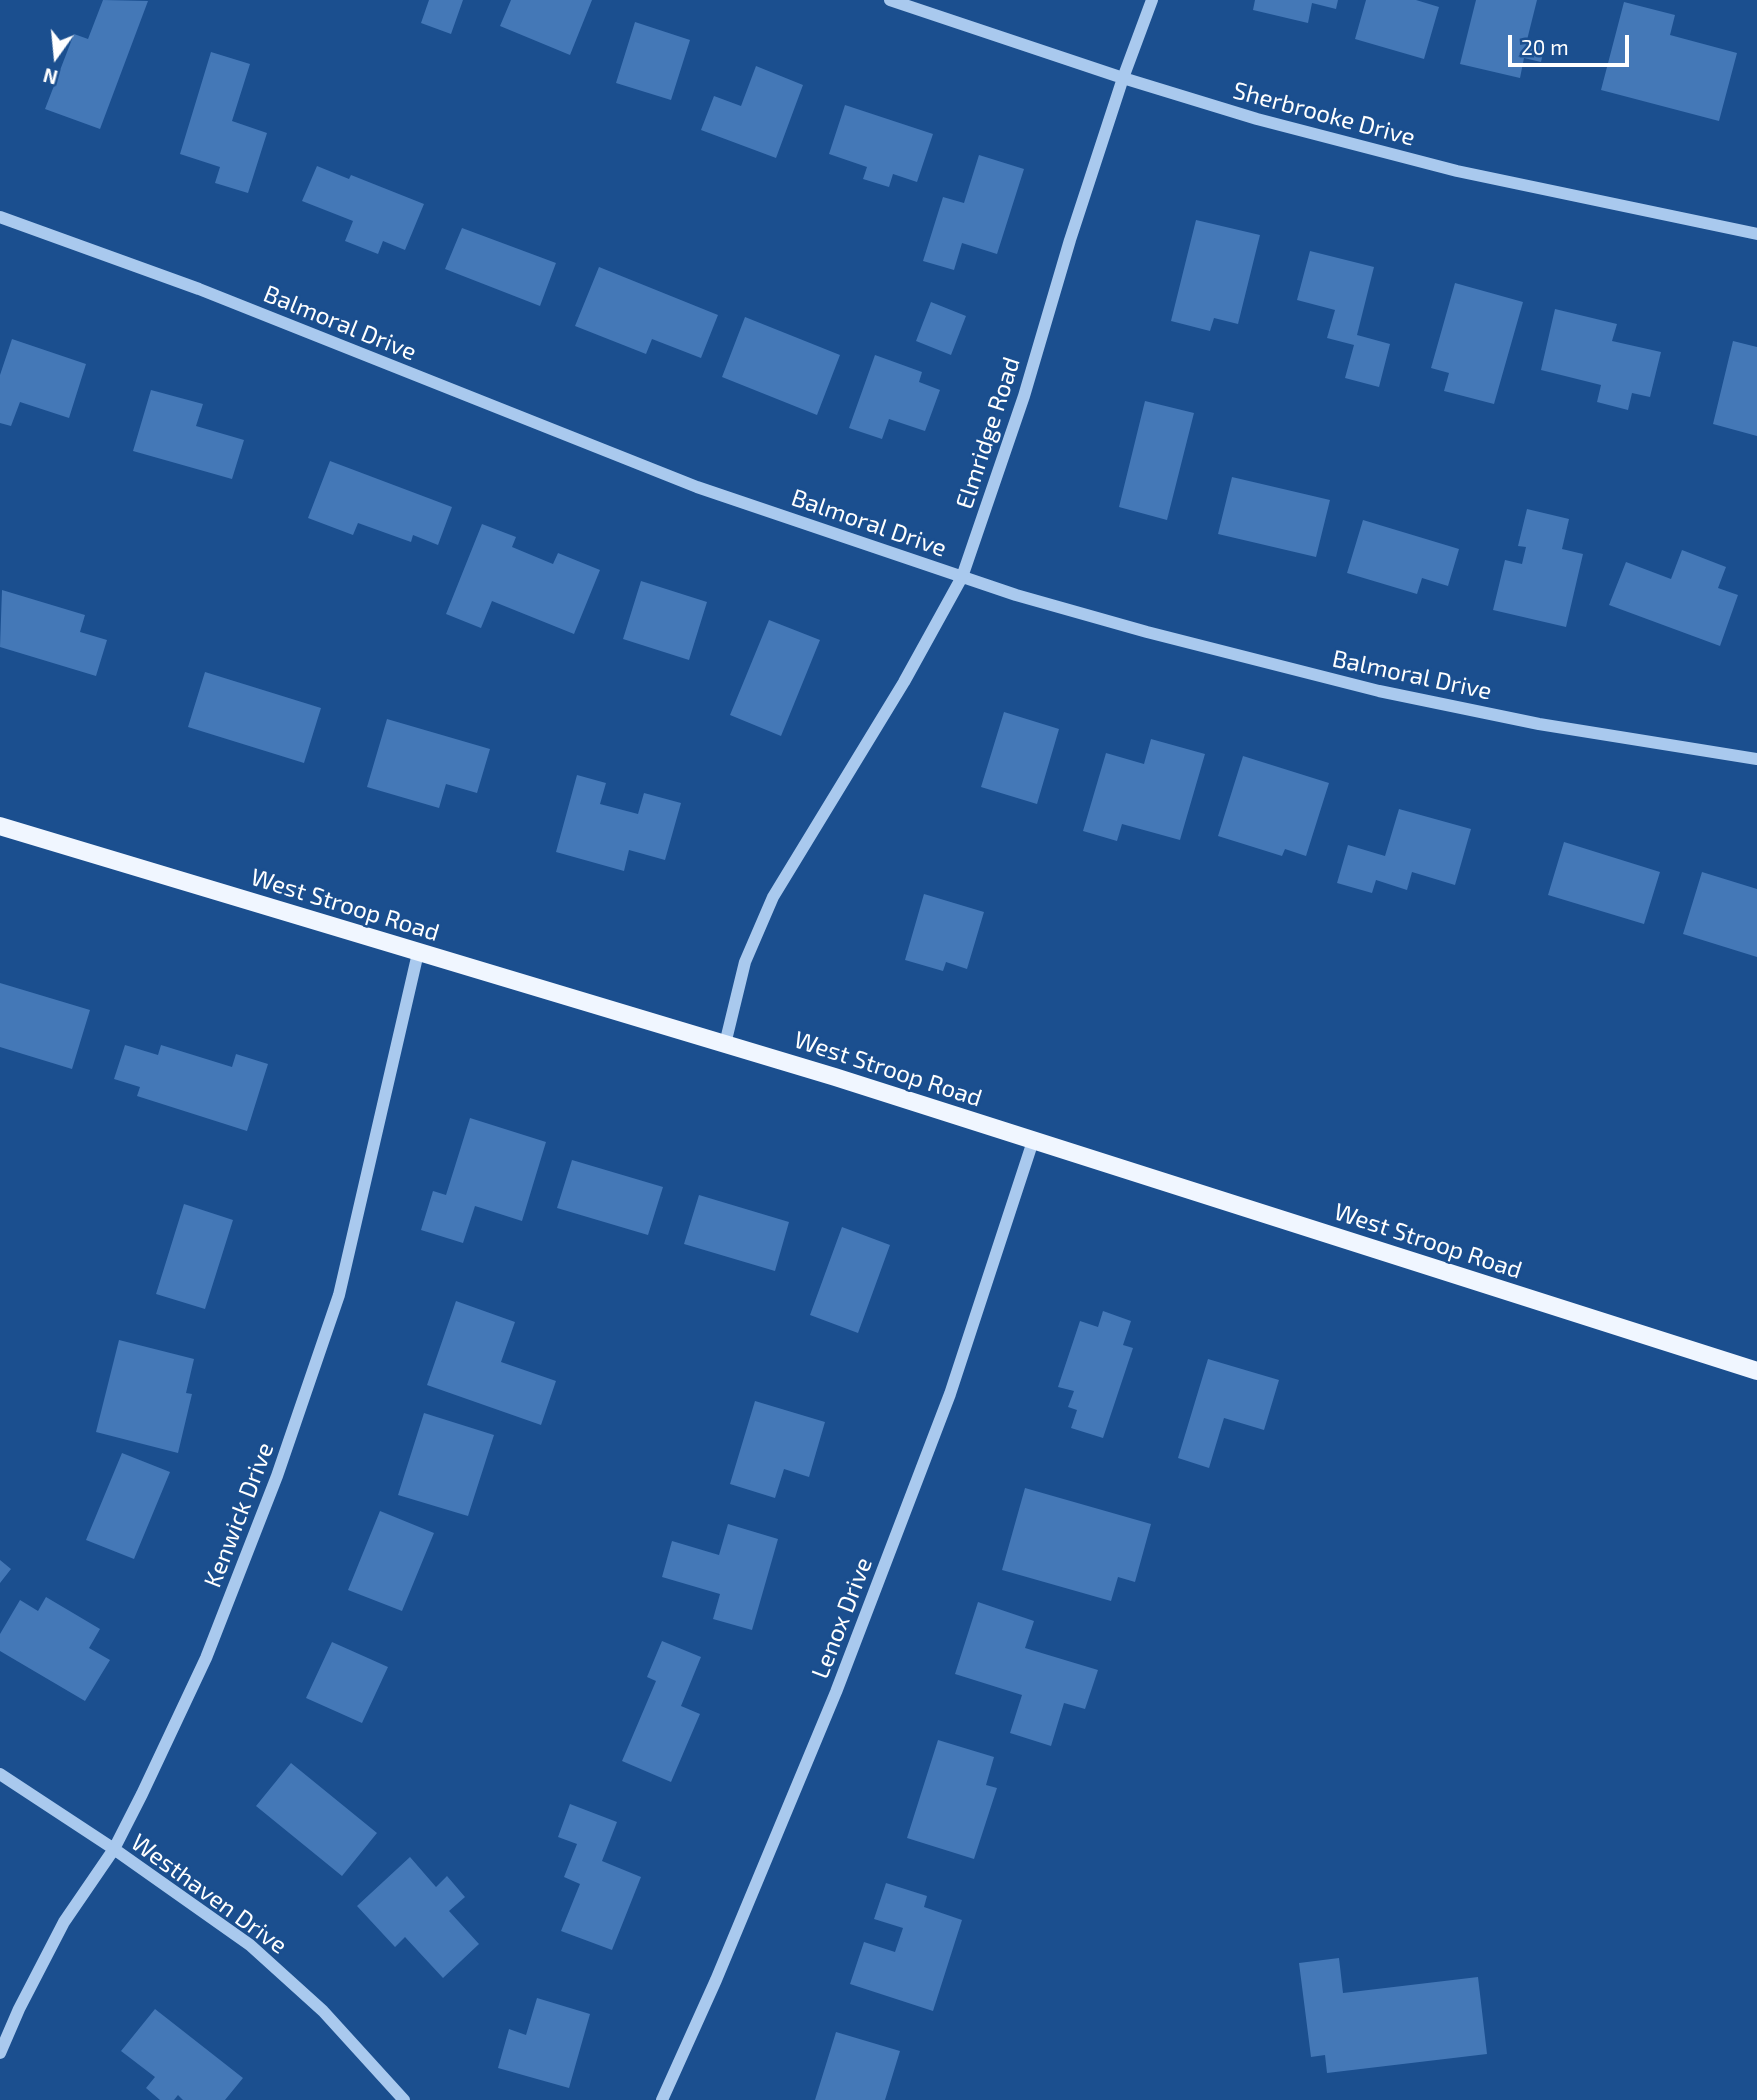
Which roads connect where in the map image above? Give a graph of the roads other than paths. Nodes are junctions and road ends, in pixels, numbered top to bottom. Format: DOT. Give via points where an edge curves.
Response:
graph roads {
  1 [pos="890,0"];
  2 [pos="1152,0"];
  3 [pos="1123,78"];
  4 [pos="0,217"];
  5 [pos="1757,234"];
  6 [pos="962,577"];
  7 [pos="1757,759"];
  8 [pos="0,826"];
  9 [pos="418,953"];
  10 [pos="725,1044"];
  11 [pos="1033,1141"];
  12 [pos="1757,1371"];
  13 [pos="0,1774"];
  14 [pos="114,1849"];
  15 [pos="0,2053"];
  16 [pos="404,2100"];
  17 [pos="662,2100"];
  1 -- 3 [label="street, Sherbrooke Drive"];
  2 -- 3 [label="street, Elmridge Road"];
  3 -- 5 [label="street, Sherbrooke Drive" via="1257,119 1457,171"];
  3 -- 6 [label="street, Elmridge Road"];
  4 -- 6 [label="street, Balmoral Drive" via="199,289 697,487"];
  6 -- 7 [label="street, Balmoral Drive" via="1147,632 1379,691 1539,724"];
  6 -- 10 [label="street, Elmridge Road" via="773,897 745,962"];
  8 -- 9 [label="main road, West Stroop Road"];
  9 -- 10 [label="main road, West Stroop Road"];
  9 -- 14 [label="street, Kenwick Drive" via="326,1334 206,1658"];
  10 -- 11 [label="main road, West Stroop Road"];
  11 -- 12 [label="main road, West Stroop Road"];
  11 -- 17 [label="street, Lenox Drive" via="950,1394 836,1692"];
  13 -- 14 [label="street, Westhaven Drive"];
  14 -- 15 [label="street, Kenwick Drive" via="64,1922"];
  14 -- 16 [label="street, Westhaven Drive" via="250,1944 323,2011"];
}
